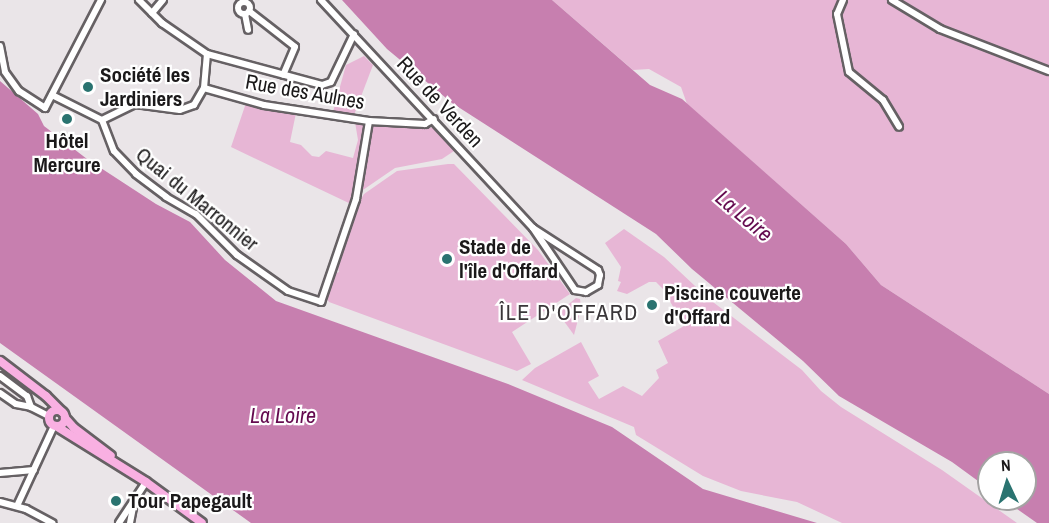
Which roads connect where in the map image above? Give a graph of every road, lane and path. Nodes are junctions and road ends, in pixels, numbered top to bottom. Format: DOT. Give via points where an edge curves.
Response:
graph roads {
  1 [pos="101,0"];
  2 [pos="139,0"];
  3 [pos="163,0"];
  4 [pos="321,0"];
  5 [pos="843,0"];
  6 [pos="892,0"];
  7 [pos="152,13"];
  8 [pos="248,30"];
  9 [pos="354,34"];
  10 [pos="0,46"];
  11 [pos="207,54"];
  12 [pos="1049,71"];
  13 [pos="283,75"];
  14 [pos="204,88"];
  15 [pos="52,94"];
  16 [pos="434,118"];
  17 [pos="102,120"];
  18 [pos="369,121"];
  19 [pos="899,127"];
  20 [pos="533,228"];
  21 [pos="0,361"];
  22 [pos="0,376"];
  23 [pos="0,393"];
  24 [pos="46,396"];
  25 [pos="31,406"];
  26 [pos="50,415"];
  27 [pos="64,415"];
  28 [pos="55,426"];
  29 [pos="34,470"];
  30 [pos="0,472"];
  31 [pos="146,482"];
  32 [pos="0,502"];
  33 [pos="134,503"];
  34 [pos="17,506"];
  35 [pos="52,523"];
  36 [pos="119,523"];
  37 [pos="130,523"];
  38 [pos="202,523"];
  1 -- 15 [label="street"];
  2 -- 7 [label="street"];
  3 -- 7 [label="street"];
  4 -- 9 [label="street, Rue de Verden"];
  5 -- 19 [label="street" via="837,14 849,72 883,100"];
  6 -- 12 [label="street" via="940,29"];
  7 -- 11 [label="street"];
  8 -- 13 [label="street" via="247,13 295,47"];
  9 -- 13 [label="street" via="331,82 322,85"];
  9 -- 16 [label="street, Rue de Verden"];
  10 -- 15 [label="street" via="5,72 19,91 45,108"];
  11 -- 13 [label="street"];
  11 -- 14 [label="street"];
  14 -- 17 [label="street" via="194,105 180,110 135,104"];
  14 -- 18 [label="street, Rue des Aulnes" via="264,105"];
  15 -- 17 [label="street"];
  16 -- 18 [label="street, Rue des Aulnes" via="425,124"];
  16 -- 20 [label="street, Rue de Verden"];
  17 -- 18 [label="street, Quai du Marronnier" via="114,151 136,174 166,198 196,214 237,255 288,291 321,302 356,199"];
  20 -- 20 [label="street" via="575,290 586,292 598,285 598,270"];
  21 -- 24 [label="main road"];
  22 -- 25 [label="street" via="27,396"];
  23 -- 25 [label="street" via="16,404"];
  24 -- 26 [label="main road"];
  24 -- 27 [label="main road"];
  25 -- 26 [label="street"];
  26 -- 27 [label="main road" via="55,411"];
  26 -- 28 [label="main road"];
  27 -- 28 [label="main road" via="63,424"];
  27 -- 31 [label="main road" via="74,428"];
  28 -- 29 [label="street"];
  28 -- 31 [label="main road"];
  29 -- 30 [label="street"];
  29 -- 34 [label="street"];
  31 -- 33 [label="street"];
  31 -- 38 [label="main road"];
  32 -- 34 [label="street"];
  33 -- 36 [label="street"];
  33 -- 37 [label="street"];
  34 -- 35 [label="street"];
}
